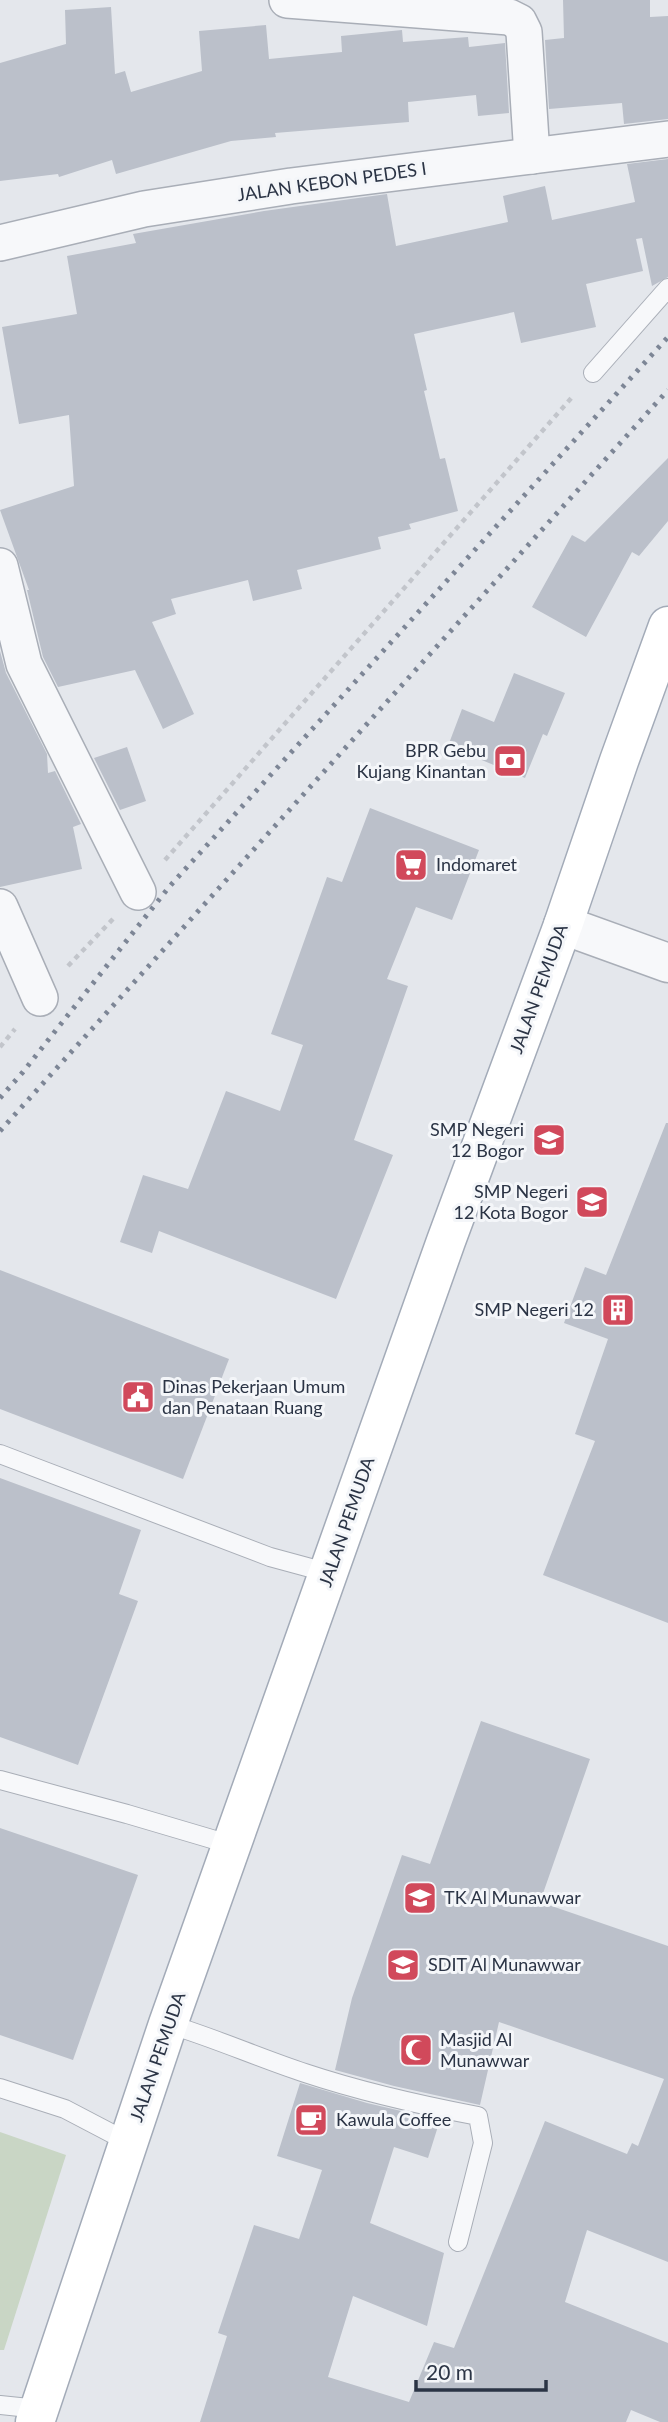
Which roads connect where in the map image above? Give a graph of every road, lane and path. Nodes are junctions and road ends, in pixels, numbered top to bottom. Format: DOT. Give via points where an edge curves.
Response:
graph roads {
  1 [pos="287,0"];
  2 [pos="668,139"];
  3 [pos="532,156"];
  4 [pos="0,243"];
  5 [pos="668,288"];
  6 [pos="593,373"];
  7 [pos="0,566"];
  8 [pos="668,625"];
  9 [pos="138,892"];
  10 [pos="0,906"];
  11 [pos="563,925"];
  12 [pos="668,963"];
  13 [pos="40,998"];
  14 [pos="0,1047"];
  15 [pos="0,1454"];
  16 [pos="329,1573"];
  17 [pos="0,1780"];
  18 [pos="232,1845"];
  19 [pos="168,2024"];
  20 [pos="0,2088"];
  21 [pos="128,2142"];
  22 [pos="458,2242"];
  23 [pos="0,2405"];
  24 [pos="37,2415"];
  1 -- 3 [label="street" via="509,17 519,22 524,32"];
  2 -- 3 [label="street, JALAN KEBON PEDES I"];
  3 -- 4 [label="street, JALAN KEBON PEDES I" via="144,209"];
  5 -- 6 [label="lane"];
  6 -- 9 [label="path"];
  7 -- 9 [label="street" via="24,664"];
  8 -- 11 [label="main road, JALAN PEMUDA"];
  9 -- 13 [label="path"];
  10 -- 13 [label="street"];
  11 -- 12 [label="street"];
  11 -- 16 [label="main road, JALAN PEMUDA"];
  13 -- 14 [label="path"];
  15 -- 16 [label="lane" via="270,1557"];
  16 -- 18 [label="main road, JALAN PEMUDA"];
  17 -- 18 [label="lane"];
  18 -- 19 [label="main road, JALAN PEMUDA"];
  19 -- 21 [label="main road, JALAN PEMUDA"];
  19 -- 22 [label="lane" via="305,2073 423,2106 478,2116 483,2144"];
  20 -- 21 [label="lane" via="65,2109"];
  21 -- 24 [label="main road, JALAN PEMUDA"];
  23 -- 24 [label="lane"];
}
